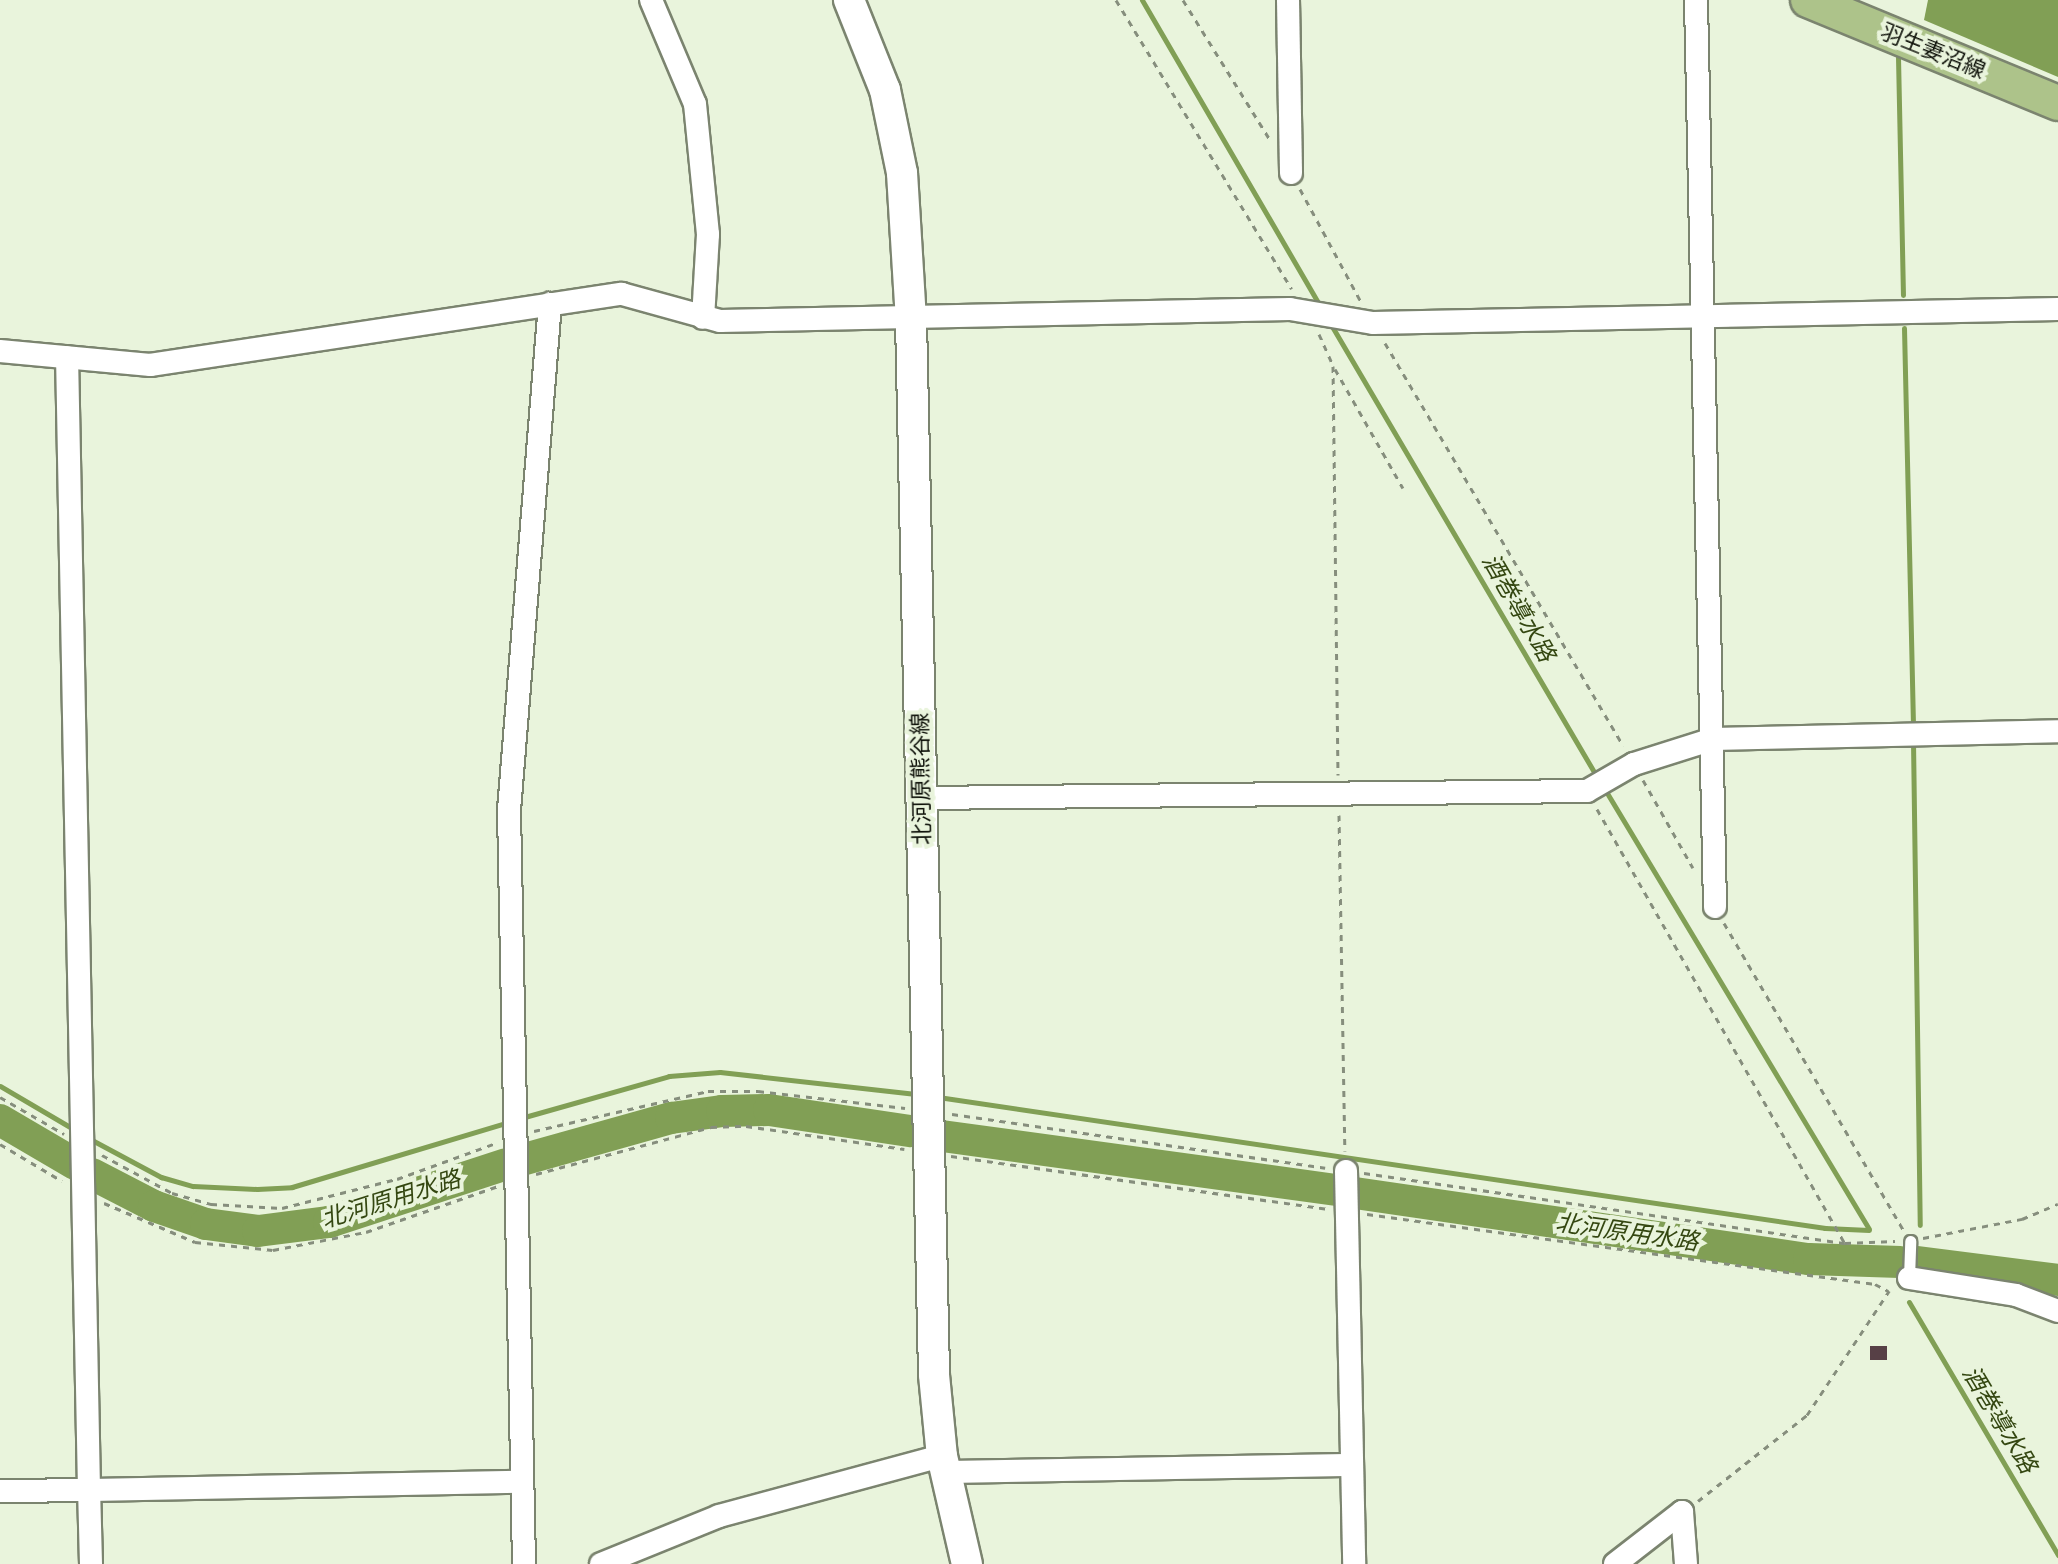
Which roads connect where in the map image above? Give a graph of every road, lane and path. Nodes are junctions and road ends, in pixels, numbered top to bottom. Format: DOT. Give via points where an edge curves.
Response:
graph roads {
  1 [pos="651,0"];
  2 [pos="849,0"];
  3 [pos="1116,0"];
  4 [pos="1183,0"];
  5 [pos="1288,0"];
  6 [pos="1696,0"];
  7 [pos="1808,0"];
  8 [pos="2058,103"];
  9 [pos="1291,173"];
  10 [pos="550,304"];
  11 [pos="2058,309"];
  12 [pos="1310,312"];
  13 [pos="1703,315"];
  14 [pos="703,318"];
  15 [pos="911,320"];
  16 [pos="1373,323"];
  17 [pos="0,351"];
  18 [pos="67,357"];
  19 [pos="1333,366"];
  20 [pos="1403,488"];
  21 [pos="2058,731"];
  22 [pos="1713,739"];
  23 [pos="1624,769"];
  24 [pos="1587,791"];
  25 [pos="1339,792"];
  26 [pos="922,798"];
  27 [pos="1715,907"];
  28 [pos="1346,1171"];
  29 [pos="2058,1204"];
  30 [pos="1910,1241"];
  31 [pos="1845,1243"];
  32 [pos="1909,1278"];
  33 [pos="2058,1311"];
  34 [pos="943,1464"];
  35 [pos="1349,1465"];
  36 [pos="521,1482"];
  37 [pos="89,1490"];
  38 [pos="0,1491"];
  39 [pos="1682,1512"];
  40 [pos="91,1564"];
  41 [pos="524,1564"];
  42 [pos="601,1564"];
  43 [pos="967,1564"];
  44 [pos="1354,1564"];
  45 [pos="1615,1564"];
  46 [pos="1686,1564"];
  1 -- 14 [label="street" via="695,104 708,234"];
  2 -- 15 [label="main road, 北河原熊谷線" via="895,127"];
  3 -- 12 [label="path"];
  4 -- 9 [label="path"];
  5 -- 9 [label="street"];
  6 -- 13 [label="street"];
  7 -- 8 [label="main road, 羽生妻沼線"];
  9 -- 16 [label="path"];
  10 -- 14 [label="street" via="622,294"];
  10 -- 18 [label="street" via="150,365"];
  10 -- 36 [label="street" via="509,810"];
  11 -- 13 [label="street"];
  12 -- 15 [label="street"];
  12 -- 16 [label="street"];
  12 -- 19 [label="path"];
  13 -- 16 [label="street"];
  13 -- 22 [label="street"];
  14 -- 15 [label="street"];
  15 -- 26 [label="main road, 北河原熊谷線"];
  16 -- 23 [label="path"];
  17 -- 18 [label="street"];
  18 -- 37 [label="street"];
  19 -- 20 [label="path"];
  19 -- 25 [label="path"];
  21 -- 22 [label="street"];
  22 -- 23 [label="street"];
  22 -- 27 [label="street"];
  23 -- 24 [label="street"];
  23 -- 27 [label="path"];
  24 -- 25 [label="street"];
  24 -- 31 [label="path"];
  25 -- 26 [label="street"];
  25 -- 28 [label="path"];
  26 -- 34 [label="main road, 北河原熊谷線" via="934,1375"];
  27 -- 30 [label="path"];
  28 -- 35 [label="street"];
  29 -- 30 [label="path" via="2022,1219"];
  30 -- 32 [label="lane"];
  32 -- 33 [label="street" via="2016,1295"];
  32 -- 39 [label="path" via="1878,1304 1807,1415"];
  34 -- 35 [label="street"];
  34 -- 42 [label="street" via="719,1516"];
  34 -- 43 [label="main road, 北河原熊谷線"];
  35 -- 44 [label="street"];
  36 -- 37 [label="street"];
  36 -- 41 [label="street"];
  37 -- 38 [label="street"];
  37 -- 40 [label="street"];
  39 -- 45 [label="street"];
  39 -- 46 [label="street"];
}
